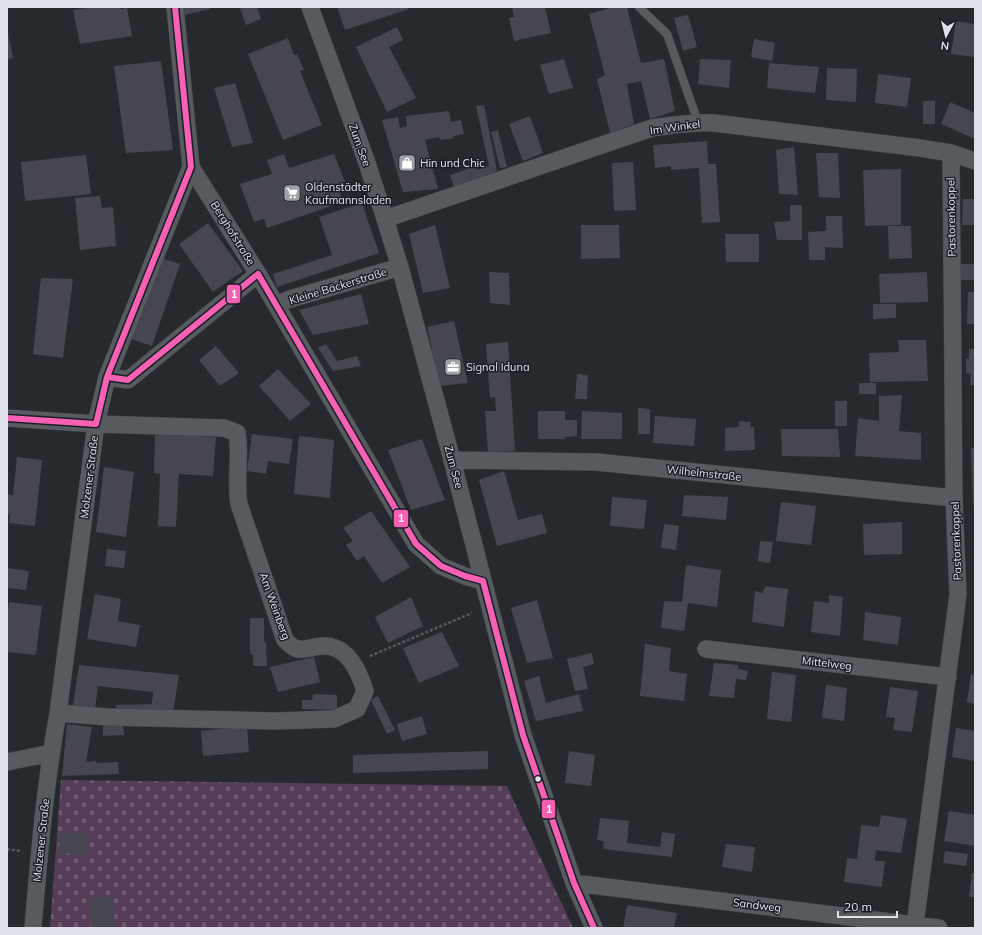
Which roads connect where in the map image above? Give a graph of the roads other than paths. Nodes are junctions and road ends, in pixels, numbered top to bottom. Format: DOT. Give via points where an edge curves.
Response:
graph roads {
  1 [pos="175,7"];
  2 [pos="310,7"];
  3 [pos="639,7"];
  4 [pos="698,122"];
  5 [pos="950,154"];
  6 [pos="975,161"];
  7 [pos="191,167"];
  8 [pos="386,219"];
  9 [pos="400,267"];
  10 [pos="258,274"];
  11 [pos="276,305"];
  12 [pos="107,377"];
  13 [pos="7,418"];
  14 [pos="96,424"];
  15 [pos="452,460"];
  16 [pos="954,498"];
  17 [pos="483,581"];
  18 [pos="706,649"];
  19 [pos="948,677"];
  20 [pos="58,714"];
  21 [pos="51,753"];
  22 [pos="7,762"];
  23 [pos="574,883"];
  24 [pos="915,925"];
  25 [pos="33,928"];
  26 [pos="594,928"];
  27 [pos="939,928"];
  1 -- 7 [label="street, Molzener Straße"];
  2 -- 8 [label="street, Zum See"];
  3 -- 4 [label="lane" via="668,34"];
  4 -- 5 [label="street, Im Winkel" via="912,147"];
  4 -- 8 [label="street, Im Winkel" via="652,128"];
  5 -- 6 [label="street, Im Winkel"];
  5 -- 16 [label="street, Pastorenkoppel"];
  7 -- 10 [label="street, Berghofstraße"];
  7 -- 12 [label="street, Molzener Straße"];
  8 -- 9 [label="street, Zum See"];
  9 -- 11 [label="street, Kleine Bäckerstraße"];
  9 -- 15 [label="street, Zum See"];
  10 -- 11 [label="street, Berghofstraße"];
  10 -- 12 [label="street" via="128,380"];
  11 -- 17 [label="street, Berghofstraße" via="416,544 441,566"];
  12 -- 14 [label="street, Molzener Straße"];
  13 -- 14 [label="street"];
  14 -- 20 [label="street, Molzener Straße"];
  14 -- 20 [label="street, Am Weinberg" via="224,428 237,433 239,504 285,640 292,648 304,650 324,646 343,652 360,674 365,691 357,709 334,720 260,721"];
  15 -- 16 [label="street, Wilhelmstraße" via="596,462"];
  15 -- 17 [label="street, Zum See"];
  16 -- 19 [label="street, Pastorenkoppel" via="958,595"];
  17 -- 23 [label="street, Zum See" via="523,735"];
  18 -- 19 [label="street, Mittelweg"];
  19 -- 24 [label="street, Pastorenkoppel"];
  20 -- 21 [label="street, Molzener Straße"];
  21 -- 22 [label="street"];
  21 -- 25 [label="street, Molzener Straße"];
  23 -- 24 [label="street, Sandweg"];
  23 -- 26 [label="street, Zum See"];
  24 -- 27 [label="street, Sandweg"];
}
